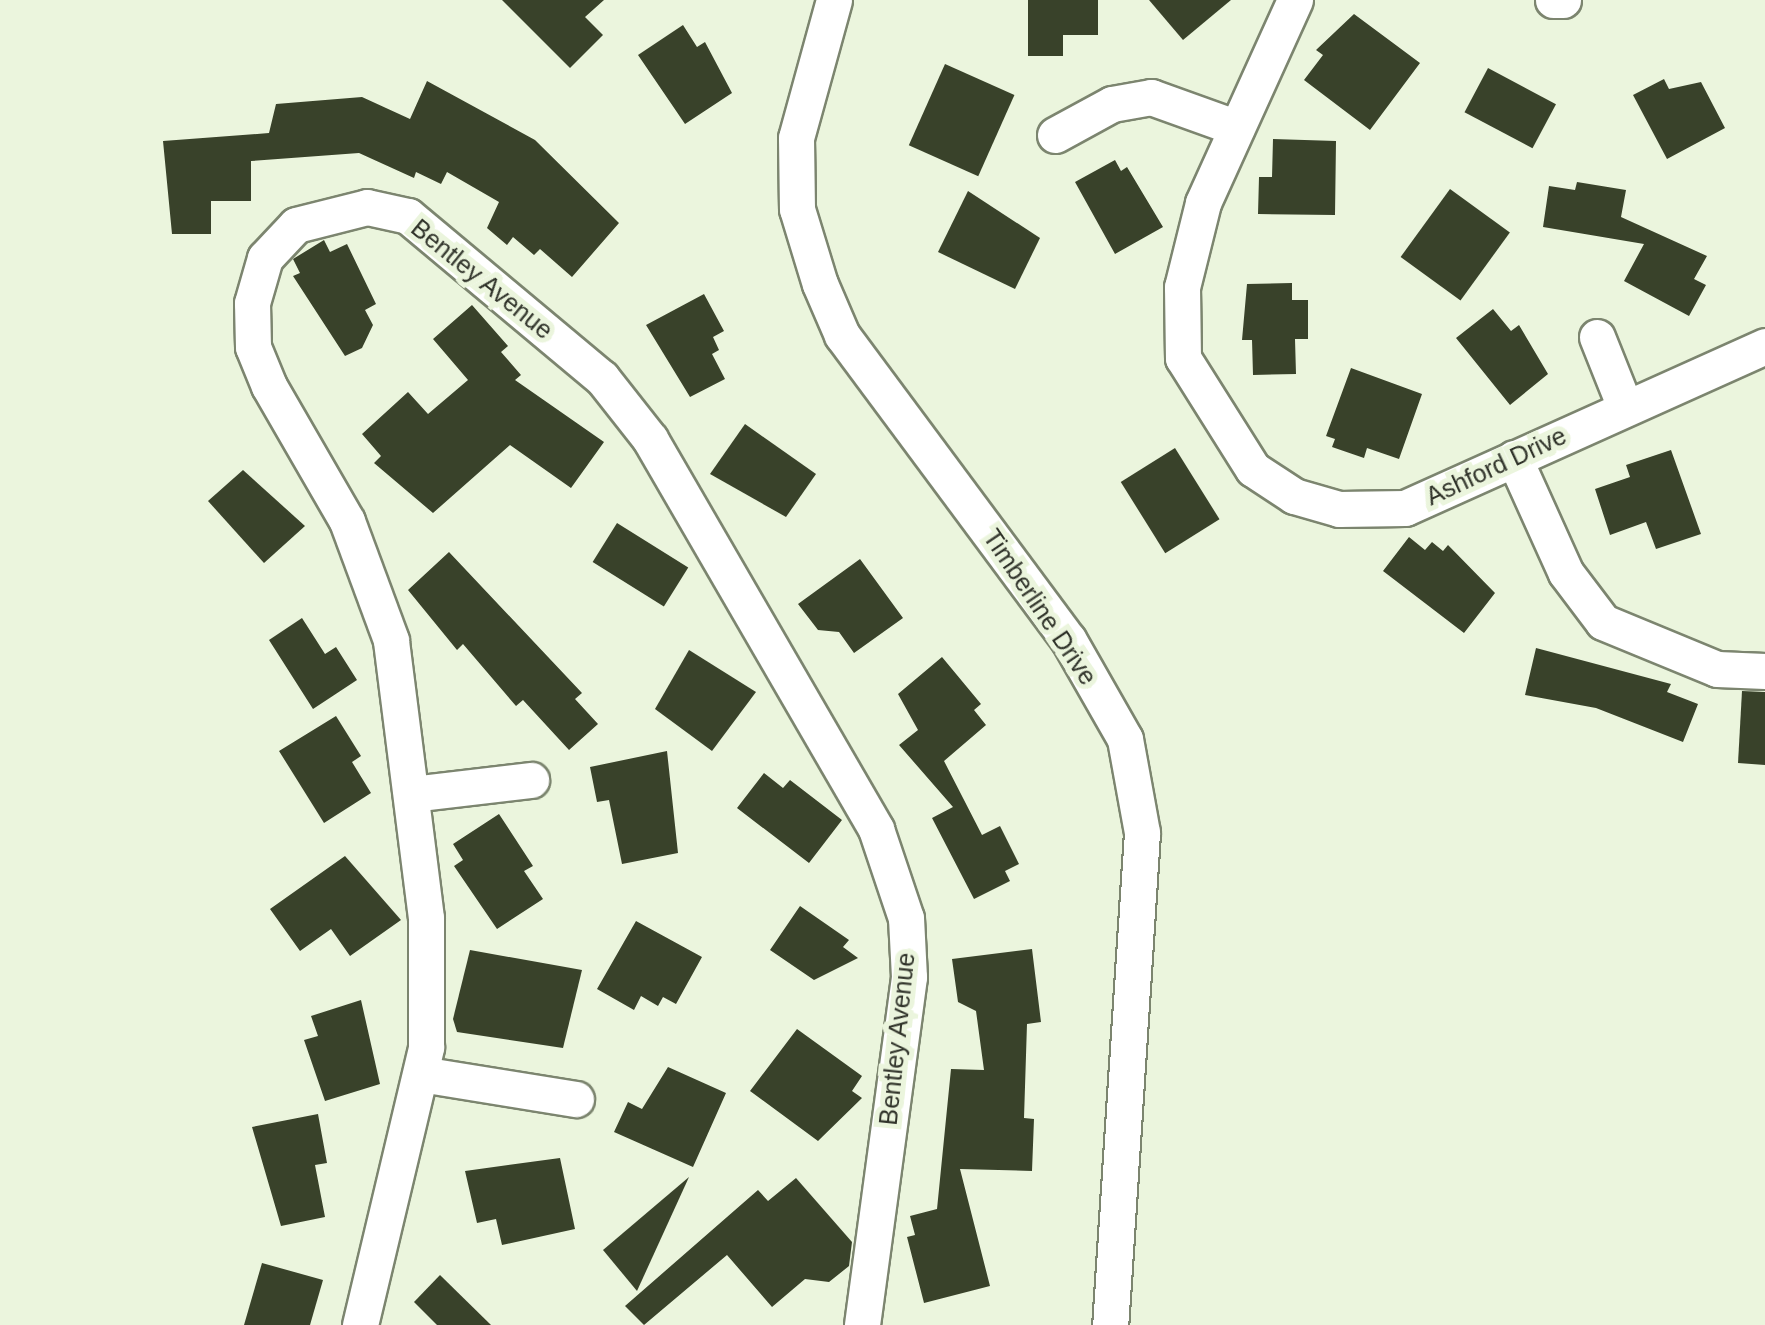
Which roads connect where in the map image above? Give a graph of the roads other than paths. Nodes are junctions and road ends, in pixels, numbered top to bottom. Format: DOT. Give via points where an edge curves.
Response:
graph roads {
  1 [pos="1295,0"];
  2 [pos="1553,0"];
  3 [pos="1562,0"];
  4 [pos="828,2"];
  5 [pos="1237,128"];
  6 [pos="1055,136"];
  7 [pos="1597,337"];
  8 [pos="1765,346"];
  9 [pos="1625,407"];
  10 [pos="1514,458"];
  11 [pos="1765,672"];
  12 [pos="531,780"];
  13 [pos="412,794"];
  14 [pos="420,1074"];
  15 [pos="576,1100"];
  16 [pos="360,1325"];
  17 [pos="862,1325"];
  18 [pos="1110,1325"];
  1 -- 5 [label="street, Ashford Drive"];
  2 -- 3 [label="street"];
  4 -- 18 [label="street, Timberline Drive" via="796,138 798,209 820,284 842,334 1068,639 1124,739 1142,833"];
  5 -- 6 [label="street" via="1151,97 1112,104"];
  5 -- 10 [label="street, Ashford Drive" via="1203,202 1182,287 1183,358 1253,470 1294,496 1339,509 1405,508"];
  7 -- 9 [label="street"];
  8 -- 9 [label="street, Ashford Drive"];
  9 -- 10 [label="street, Ashford Drive"];
  10 -- 11 [label="street" via="1566,572 1603,622 1717,669"];
  12 -- 13 [label="street"];
  13 -- 14 [label="street, Bentley Avenue" via="429,983"];
  13 -- 17 [label="street, Bentley Avenue" via="390,640 371,575 254,347 252,303 265,258 296,224 367,207 408,216 602,378 650,439 876,829 906,918 908,977"];
  14 -- 15 [label="street"];
  14 -- 16 [label="street, Bentley Avenue"];
}
